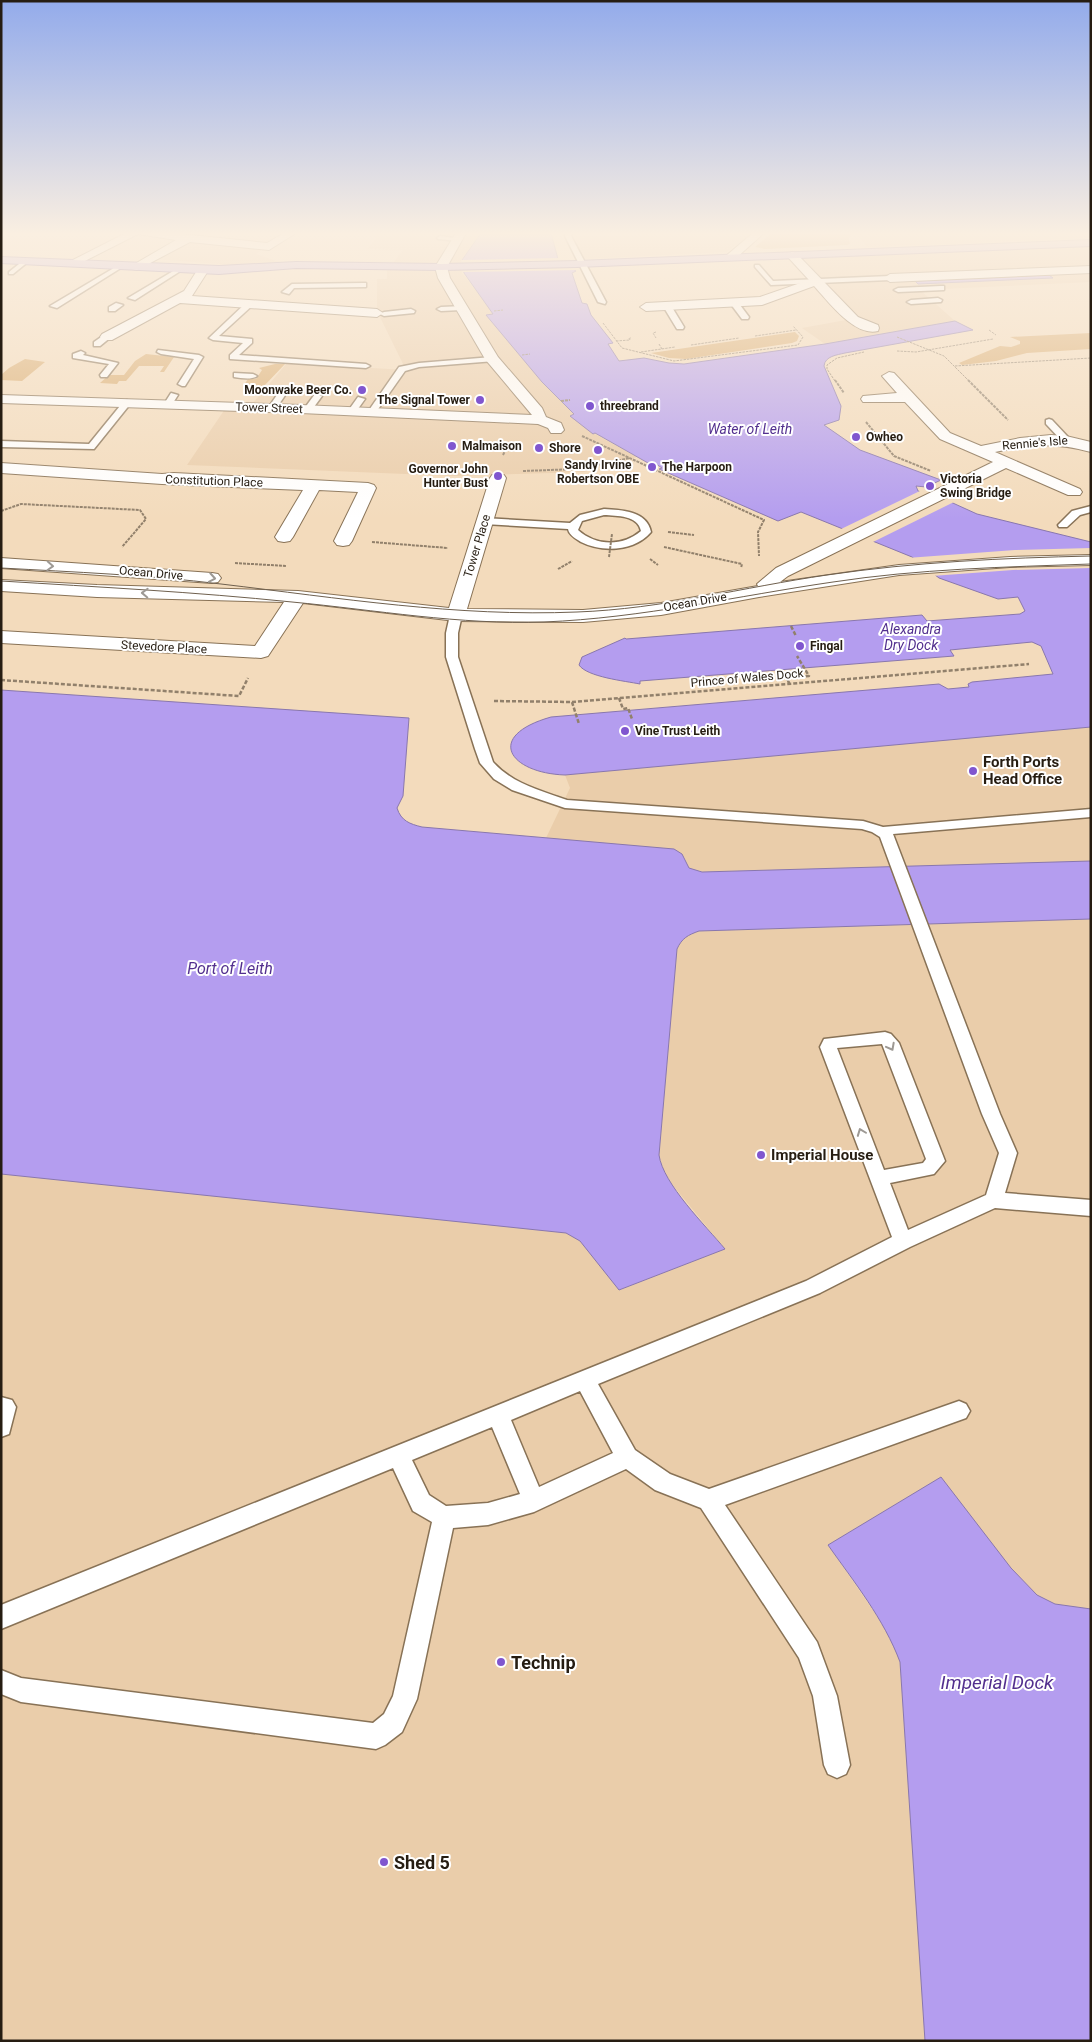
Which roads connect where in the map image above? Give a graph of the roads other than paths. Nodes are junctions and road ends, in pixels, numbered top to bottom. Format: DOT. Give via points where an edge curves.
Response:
graph roads {
  1 [pos="124,328"];
  2 [pos="224,328"];
  3 [pos="473,328"];
  4 [pos="102,340"];
  5 [pos="161,352"];
  6 [pos="81,353"];
  7 [pos="492,359"];
  8 [pos="366,366"];
  9 [pos="189,374"];
  10 [pos="200,374"];
  11 [pos="104,375"];
  12 [pos="236,375"];
  13 [pos="253,376"];
  14 [pos="890,376"];
  15 [pos="182,384"];
  16 [pos="282,394"];
  17 [pos="318,396"];
  18 [pos="909,397"];
  19 [pos="1,398"];
  20 [pos="868,399"];
  21 [pos="127,403"];
  22 [pos="272,408"];
  23 [pos="308,409"];
  24 [pos="371,412"];
  25 [pos="538,420"];
  26 [pos="1048,422"];
  27 [pos="556,430"];
  28 [pos="1064,439"];
  29 [pos="1,444"];
  30 [pos="1091,447"];
  31 [pos="979,451"];
  32 [pos="1006,462"];
  33 [pos="1,468"];
  34 [pos="499,474"];
  35 [pos="314,485"];
  36 [pos="1074,492"];
  37 [pos="1091,509"];
  38 [pos="484,520"];
  39 [pos="1064,525"];
  40 [pos="573,526"];
  41 [pos="284,536"];
  42 [pos="343,540"];
  43 [pos="1091,560"];
  44 [pos="1,563"];
  45 [pos="1,585"];
  46 [pos="759,590"];
  47 [pos="298,597"];
  48 [pos="456,615"];
  49 [pos="1,637"];
  50 [pos="1091,813"];
  51 [pos="882,831"];
  52 [pos="879,1178"];
  53 [pos="994,1200"];
  54 [pos="1091,1208"];
  55 [pos="903,1241"];
  56 [pos="585,1380"];
  57 [pos="1,1407"];
  58 [pos="959,1411"];
  59 [pos="498,1416"];
  60 [pos="1,1427"];
  61 [pos="398,1456"];
  62 [pos="627,1457"];
  63 [pos="709,1500"];
  64 [pos="534,1501"];
  65 [pos="444,1516"];
  66 [pos="1,1617"];
  67 [pos="1,1682"];
  68 [pos="837,1765"];
  1 -- 4 [label="street"];
  2 -- 8 [label="lane" via="213,338 249,341 233,357"];
  3 -- 7 [label="street"];
  5 -- 9 [label="lane" via="199,357"];
  6 -- 11 [label="lane" via="76,356 114,363"];
  7 -- 24 [label="lane" via="402,369"];
  7 -- 25 [label="street" via="537,411"];
  9 -- 10 [label="lane"];
  9 -- 15 [label="lane"];
  12 -- 13 [label="lane"];
  14 -- 18 [label="street, Rennie's Isle"];
  16 -- 22 [label="lane"];
  17 -- 23 [label="lane"];
  18 -- 20 [label="street"];
  18 -- 31 [label="street, Rennie's Isle" via="946,436"];
  19 -- 21 [label="street, Tower Street"];
  21 -- 22 [label="street, Tower Street" via="171,400"];
  21 -- 29 [label="lane" via="91,447"];
  22 -- 23 [label="street, Tower Street"];
  23 -- 24 [label="street, Tower Street" via="356,405"];
  24 -- 25 [label="street, Tower Street"];
  25 -- 27 [label="street" via="554,424"];
  26 -- 28 [label="lane"];
  28 -- 30 [label="street, Rennie's Isle"];
  28 -- 31 [label="street, Rennie's Isle" via="1003,445"];
  31 -- 32 [label="street, Rennie's Isle"];
  32 -- 36 [label="street, Rennie's Isle"];
  32 -- 46 [label="street" via="789,569"];
  33 -- 35 [label="street, Constitution Place"];
  34 -- 38 [label="street, Tower Place"];
  35 -- 41 [label="street"];
  35 -- 42 [label="street, Constitution Place" via="368,488"];
  37 -- 39 [label="lane" via="1076,513"];
  38 -- 40 [label="lane"];
  38 -- 48 [label="street, Tower Place"];
  40 -- 40 [label="lane" via="583,517 604,512 626,514 642,522 646,532 633,542 609,545 586,541 573,531"];
  43 -- 46 [label="street, Ocean Drive" via="899,570"];
  44 -- 47 [label="street, Ocean Drive, one-way" via="202,577"];
  47 -- 45 [label="street, Ocean Drive, one-way"];
  46 -- 48 [label="street, Ocean Drive" via="627,613 538,617"];
  47 -- 48 [label="street, Ocean Drive"];
  47 -- 49 [label="street, Stevedore Place" via="261,652"];
  48 -- 51 [label="lane" via="452,657 487,763 499,776 517,787 565,804 863,825"];
  50 -- 51 [label="lane"];
  51 -- 53 [label="lane" via="892,849 1008,1153"];
  52 -- 52 [label="lane, one-way" via="828,1048 830,1044 885,1038 891,1043 936,1161 928,1169"];
  52 -- 55 [label="lane"];
  53 -- 54 [label="lane"];
  53 -- 55 [label="lane"];
  55 -- 56 [label="lane" via="813,1287"];
  56 -- 59 [label="lane"];
  56 -- 62 [label="lane"];
  57 -- 60 [label="lane" via="5,1407"];
  58 -- 63 [label="lane"];
  59 -- 61 [label="lane"];
  59 -- 64 [label="lane"];
  61 -- 65 [label="lane" via="421,1503"];
  61 -- 66 [label="lane"];
  62 -- 63 [label="lane" via="663,1482"];
  62 -- 64 [label="lane"];
  63 -- 68 [label="lane" via="808,1651 825,1696"];
  64 -- 65 [label="lane" via="488,1514"];
  65 -- 67 [label="lane" via="405,1699 393,1723 376,1736 21,1690"];
}
